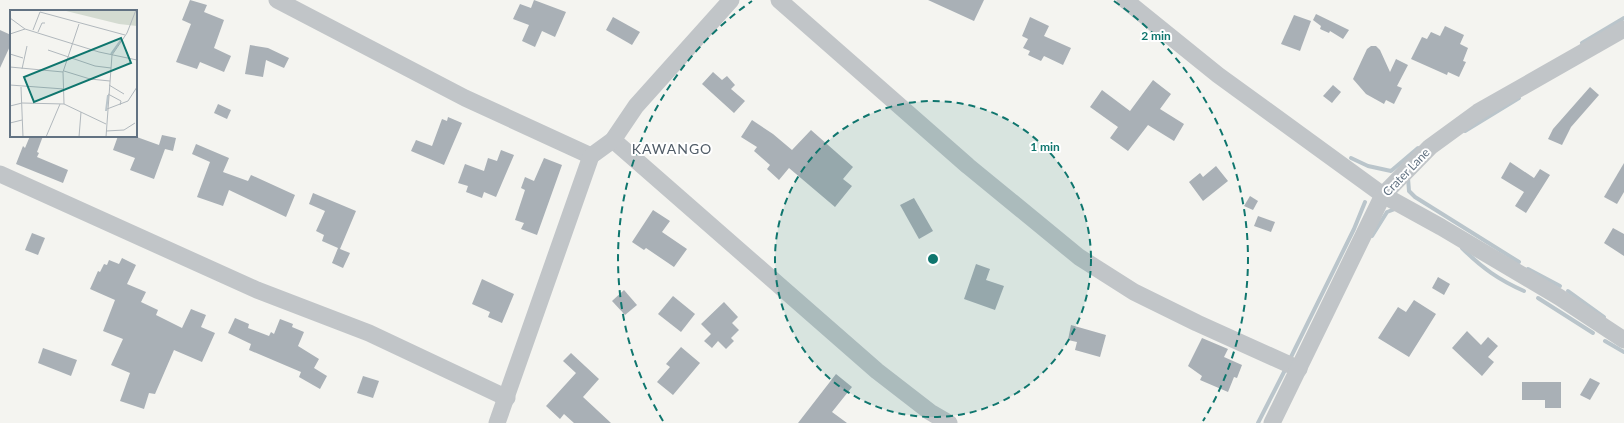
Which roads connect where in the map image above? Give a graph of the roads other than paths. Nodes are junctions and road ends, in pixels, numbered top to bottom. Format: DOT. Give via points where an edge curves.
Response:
graph roads {
  1 [pos="277,0"];
  2 [pos="731,0"];
  3 [pos="779,0"];
  4 [pos="1125,0"];
  5 [pos="1624,29"];
  6 [pos="613,140"];
  7 [pos="591,156"];
  8 [pos="0,174"];
  9 [pos="1382,195"];
  10 [pos="1624,340"];
  11 [pos="1299,369"];
  12 [pos="507,398"];
  13 [pos="497,423"];
  14 [pos="949,423"];
  15 [pos="1272,423"];
  1 -- 7 [label="street" via="465,98"];
  2 -- 6 [label="street" via="636,106"];
  3 -- 11 [label="street" via="968,166 1079,257 1134,292 1197,324"];
  4 -- 9 [label="street" via="1218,75"];
  5 -- 9 [label="street, Crater Lane" via="1478,112 1430,147"];
  6 -- 7 [label="street"];
  6 -- 14 [label="street" via="877,371 930,412"];
  7 -- 12 [label="street"];
  8 -- 12 [label="street" via="257,290 369,333"];
  9 -- 10 [label="street" via="1441,226 1559,297"];
  9 -- 11 [label="street, Crater Lane"];
  11 -- 15 [label="street, Crater Lane"];
  12 -- 13 [label="street"];
}
